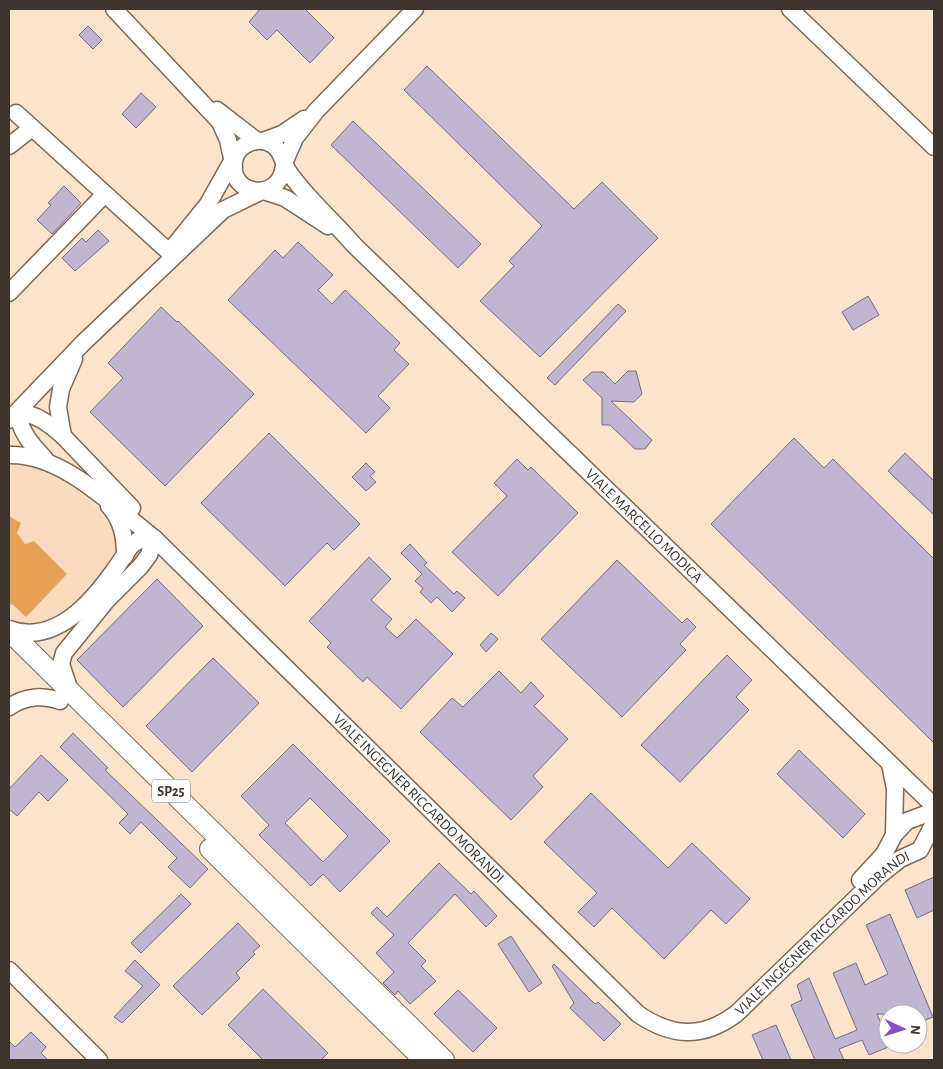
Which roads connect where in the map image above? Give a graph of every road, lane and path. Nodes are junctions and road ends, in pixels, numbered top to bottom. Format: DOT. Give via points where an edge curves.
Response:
graph roads {
  1 [pos="114,9"];
  2 [pos="415,9"];
  3 [pos="790,9"];
  4 [pos="194,92"];
  5 [pos="316,111"];
  6 [pos="16,114"];
  7 [pos="32,128"];
  8 [pos="260,141"];
  9 [pos="933,143"];
  10 [pos="9,146"];
  11 [pos="231,161"];
  12 [pos="284,165"];
  13 [pos="261,191"];
  14 [pos="104,194"];
  15 [pos="354,245"];
  16 [pos="169,252"];
  17 [pos="140,287"];
  18 [pos="9,294"];
  19 [pos="83,343"];
  20 [pos="13,416"];
  21 [pos="63,436"];
  22 [pos="9,454"];
  23 [pos="46,460"];
  24 [pos="90,487"];
  25 [pos="154,538"];
  26 [pos="125,556"];
  27 [pos="181,562"];
  28 [pos="140,567"];
  29 [pos="9,630"];
  30 [pos="9,650"];
  31 [pos="66,697"];
  32 [pos="9,707"];
  33 [pos="890,764"];
  34 [pos="934,806"];
  35 [pos="934,811"];
  36 [pos="934,823"];
  37 [pos="894,835"];
  38 [pos="927,849"];
  39 [pos="329,956"];
  40 [pos="9,970"];
  41 [pos="698,1030"];
  42 [pos="99,1060"];
  43 [pos="424,1060"];
  44 [pos="444,1060"];
  1 -- 4 [label="street"];
  2 -- 5 [label="street"];
  3 -- 9 [label="street"];
  4 -- 8 [label="street"];
  4 -- 11 [label="street" via="220,122 228,140"];
  5 -- 8 [label="street" via="287,131"];
  5 -- 12 [label="street" via="295,138"];
  6 -- 7 [label="street"];
  7 -- 10 [label="street"];
  7 -- 14 [label="street"];
  8 -- 11 [label="street" via="243,146"];
  8 -- 12 [label="street" via="277,148"];
  11 -- 13 [label="street" via="242,185"];
  11 -- 16 [label="street" via="208,204"];
  12 -- 13 [label="street" via="276,185"];
  12 -- 15 [label="street" via="298,185"];
  13 -- 15 [label="street" via="285,198 303,208"];
  13 -- 17 [label="street" via="223,210"];
  14 -- 16 [label="street"];
  14 -- 18 [label="street"];
  15 -- 33 [label="street, VIALE MARCELLO MODICA"];
  16 -- 17 [label="street"];
  17 -- 19 [label="street"];
  19 -- 20 [label="street"];
  19 -- 21 [label="street" via="61,389 58,407"];
  20 -- 21 [label="street" via="32,414 48,422"];
  20 -- 23 [label="street" via="27,440"];
  21 -- 25 [label="street" via="130,506"];
  22 -- 23 [label="street" via="25,454"];
  23 -- 24 [label="street"];
  24 -- 25 [label="street"];
  24 -- 26 [label="street" via="120,522"];
  25 -- 26 [label="street" via="137,541"];
  25 -- 27 [label="street, VIALE INGEGNER RICCARDO MORANDI"];
  25 -- 28 [label="street" via="149,555"];
  26 -- 29 [label="street" via="94,596 67,620 31,634"];
  27 -- 28 [label="street" via="158,559"];
  27 -- 41 [label="street, VIALE INGEGNER RICCARDO MORANDI" via="638,1014 670,1031"];
  28 -- 31 [label="street" via="107,600 64,653 61,664"];
  29 -- 31 [label="main road, SP25"];
  30 -- 31 [label="main road, SP25"];
  31 -- 32 [label="street" via="32,697"];
  31 -- 39 [label="main road, SP25"];
  33 -- 34 [label="street, VIALE MARCELLO MODICA"];
  33 -- 37 [label="street" via="895,789"];
  35 -- 37 [label="street, VIALE INGEGNER RICCARDO MORANDI" via="907,821"];
  36 -- 38 [label="street, VIALE INGEGNER RICCARDO MORANDI"];
  37 -- 41 [label="street, VIALE INGEGNER RICCARDO MORANDI" via="871,869 718,1020"];
  38 -- 41 [label="street, VIALE INGEGNER RICCARDO MORANDI" via="900,859 880,875 736,1014 718,1026"];
  39 -- 43 [label="main road"];
  39 -- 44 [label="main road"];
  40 -- 42 [label="street"];
}
